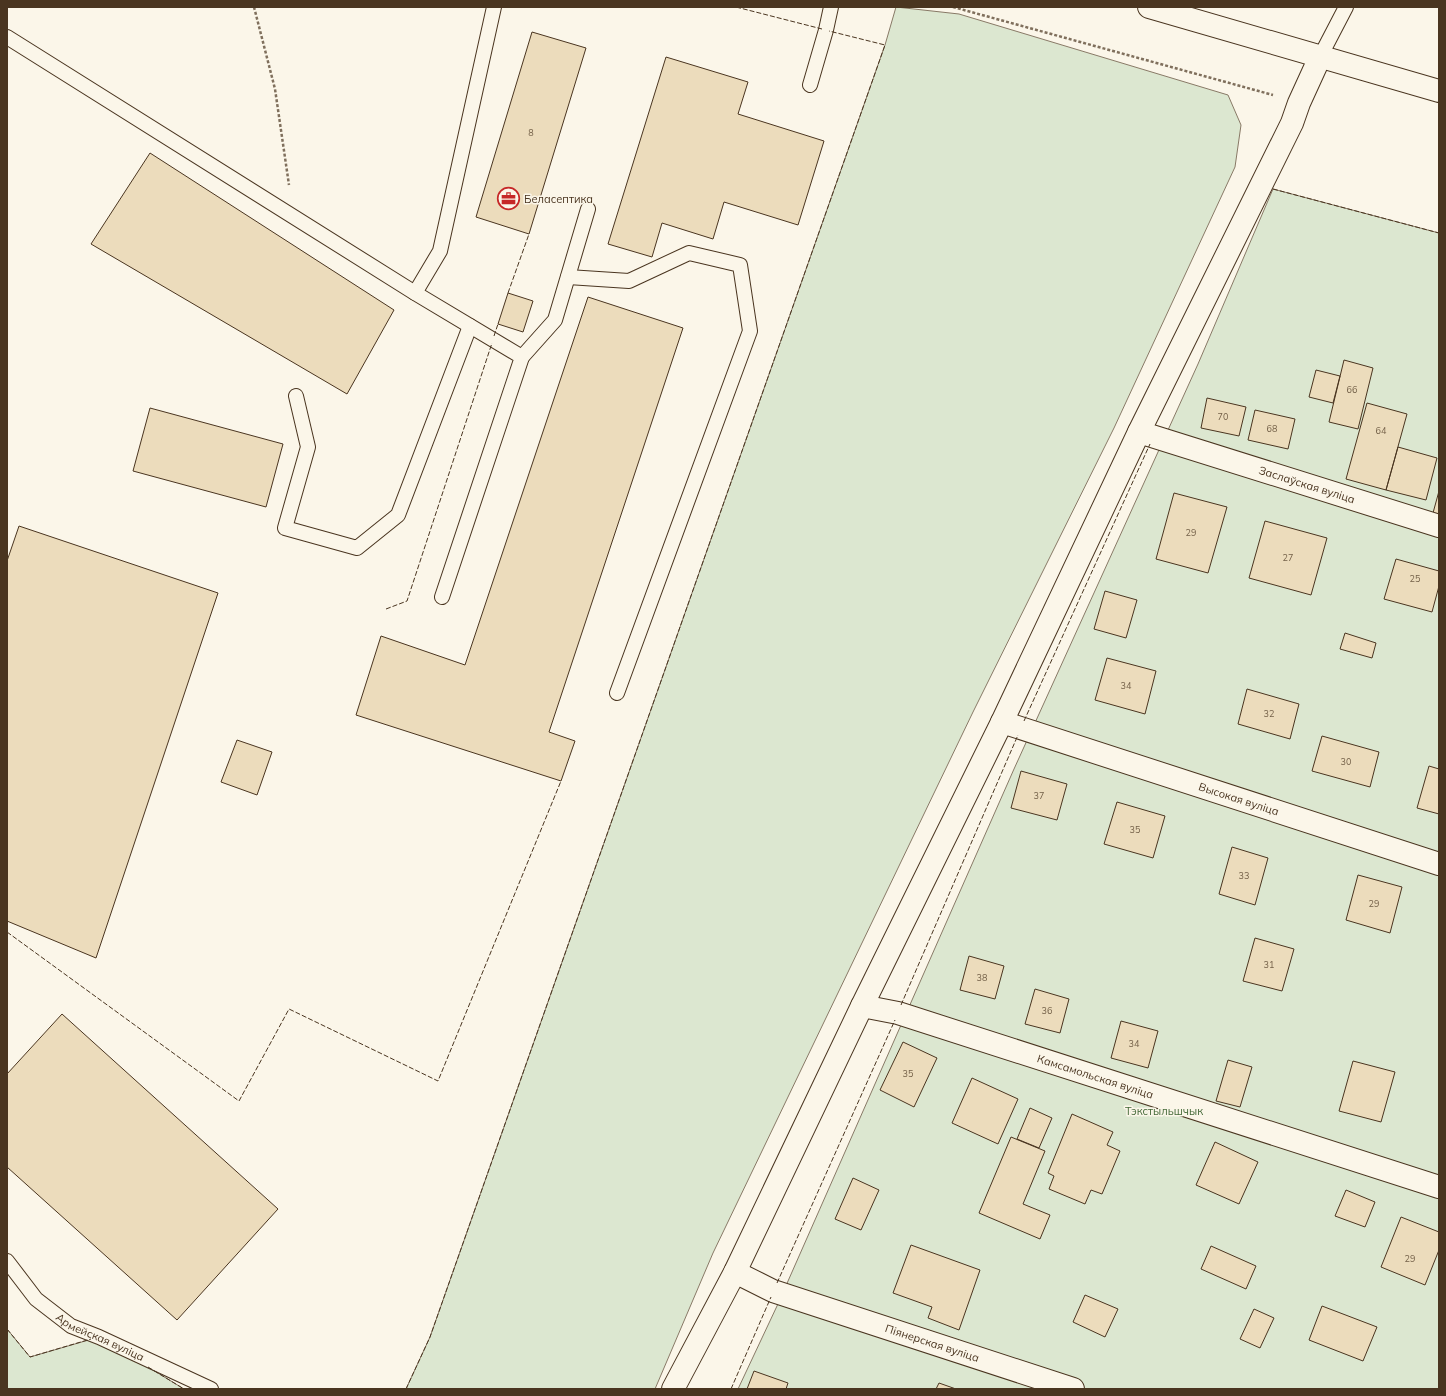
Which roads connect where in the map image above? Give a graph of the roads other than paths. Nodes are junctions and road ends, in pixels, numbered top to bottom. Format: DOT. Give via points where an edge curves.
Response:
graph roads {
  1 [pos="494,7"];
  2 [pos="831,7"];
  3 [pos="1149,7"];
  4 [pos="1346,7"];
  5 [pos="7,37"];
  6 [pos="1320,57"];
  7 [pos="810,85"];
  8 [pos="1439,91"];
  9 [pos="588,210"];
  10 [pos="568,278"];
  11 [pos="415,292"];
  12 [pos="470,326"];
  13 [pos="522,357"];
  14 [pos="296,396"];
  15 [pos="1139,432"];
  16 [pos="1439,526"];
  17 [pos="442,597"];
  18 [pos="618,693"];
  19 [pos="1002,722"];
  20 [pos="1439,864"];
  21 [pos="862,1006"];
  22 [pos="1439,1187"];
  23 [pos="7,1261"];
  24 [pos="735,1272"];
  25 [pos="211,1389"];
  26 [pos="673,1389"];
  27 [pos="1072,1389"];
  1 -- 11 [label="lane" via="440,251"];
  2 -- 7 [label="lane"];
  3 -- 6 [label="street"];
  4 -- 6 [label="lane"];
  5 -- 11 [label="lane"];
  6 -- 8 [label="street"];
  6 -- 15 [label="street" via="1292,123"];
  9 -- 10 [label="lane"];
  10 -- 13 [label="lane" via="555,320"];
  10 -- 18 [label="lane" via="629,281 689,253 740,265 750,331"];
  11 -- 12 [label="lane"];
  12 -- 13 [label="lane"];
  12 -- 14 [label="lane" via="398,515 358,548 286,528 308,447"];
  13 -- 17 [label="lane"];
  15 -- 16 [label="street, Заслаўская вуліца"];
  15 -- 19 [label="street"];
  19 -- 20 [label="street, Высокая вуліца"];
  19 -- 21 [label="street"];
  21 -- 22 [label="street, Камсамольская вуліца" via="911,1017"];
  21 -- 24 [label="street"];
  23 -- 25 [label="lane, Армейская вуліца" via="36,1298 71,1326"];
  24 -- 26 [label="street"];
  24 -- 27 [label="street, Піянерская вуліца" via="773,1291"];
}
